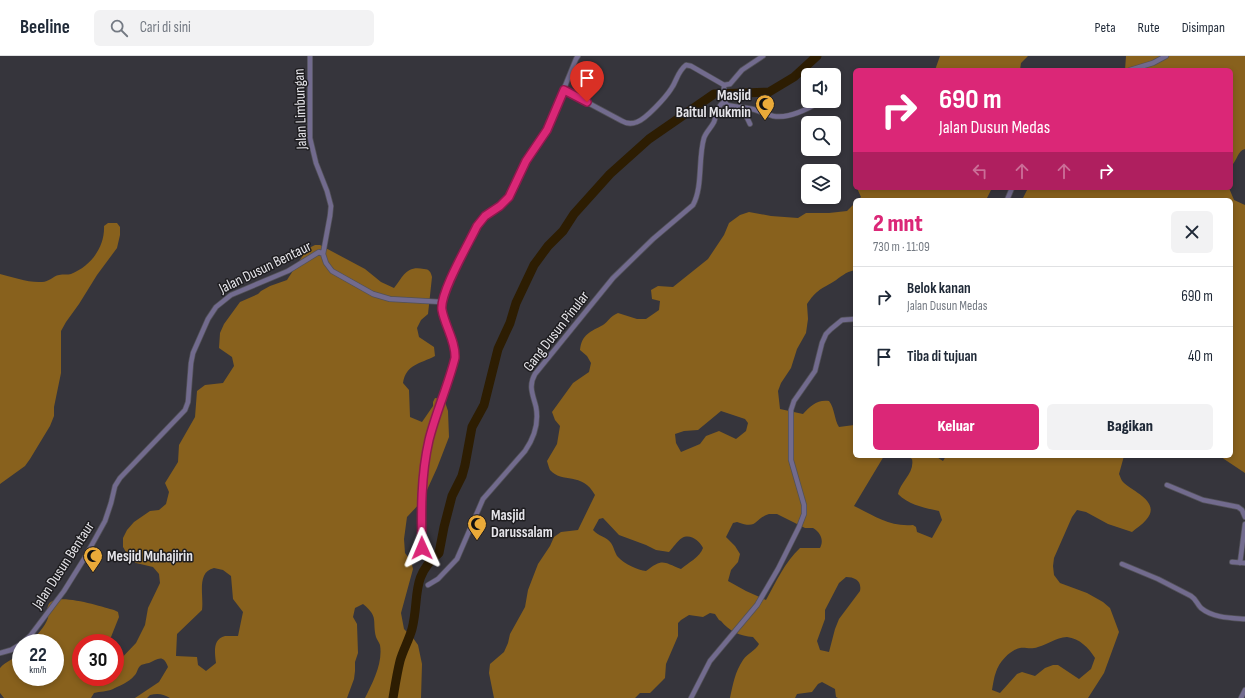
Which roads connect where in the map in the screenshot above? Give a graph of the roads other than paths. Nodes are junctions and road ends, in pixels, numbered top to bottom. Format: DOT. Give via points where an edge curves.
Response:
graph roads {
  1 [pos="310,56"];
  2 [pos="578,56"];
  3 [pos="763,56"];
  4 [pos="1166,56"];
  5 [pos="1137,68"];
  6 [pos="724,87"];
  7 [pos="564,90"];
  8 [pos="724,100"];
  9 [pos="742,107"];
  10 [pos="809,108"];
  11 [pos="750,124"];
  12 [pos="323,254"];
  13 [pos="442,302"];
  14 [pos="853,318"];
  15 [pos="1167,485"];
  16 [pos="1245,517"];
  17 [pos="1245,524"];
  18 [pos="422,548"];
  19 [pos="1232,562"];
  20 [pos="1242,563"];
  21 [pos="1122,564"];
  22 [pos="428,585"];
  23 [pos="1245,619"];
  24 [pos="32,634"];
  25 [pos="12,649"];
  26 [pos="0,653"];
  27 [pos="1245,690"];
  28 [pos="691,698"];
  29 [pos="1241,698"];
  1 -- 12 [label="street, Jalan Limbungan" via="310,138 330,206"];
  2 -- 7 [label="street"];
  3 -- 6 [label="street" via="742,70"];
  4 -- 5 [label="street"];
  6 -- 7 [label="street" via="686,65 679,72 675,84 663,100 641,120 629,124"];
  6 -- 8 [label="street"];
  7 -- 13 [label="street" via="547,130 526,161 509,197 485,216 477,226"];
  8 -- 9 [label="street" via="728,105"];
  8 -- 22 [label="street, Gang Dusun Pinular" via="718,106 714,122 704,137 699,182 693,205 653,238 613,278 535,374 531,386 536,406 536,422 530,442 483,499 458,559 438,579"];
  9 -- 10 [label="street" via="773,116 793,114"];
  9 -- 11 [label="street"];
  12 -- 13 [label="street, Jalan Dusun Bentaur" via="332,271 373,294 390,299"];
  12 -- 24 [label="street, Jalan Dusun Bentaur" via="317,252 288,271 231,295 216,307 193,353 185,410 120,478 115,486 105,521 84,559"];
  13 -- 18 [label="street" via="442,312 455,350 455,358 425,461"];
  14 -- 28 [label="street" via="842,320 826,334 815,371 794,401 791,410 791,460 804,505 799,527 757,605 710,661"];
  15 -- 16 [label="street" via="1203,500 1238,507"];
  17 -- 20 [label="street"];
  19 -- 20 [label="street"];
  21 -- 23 [label="street" via="1195,598 1199,606 1211,614"];
  25 -- 26 [label="street, Jalan Dusun Bentaur"];
  27 -- 29 [label="street"];
}
